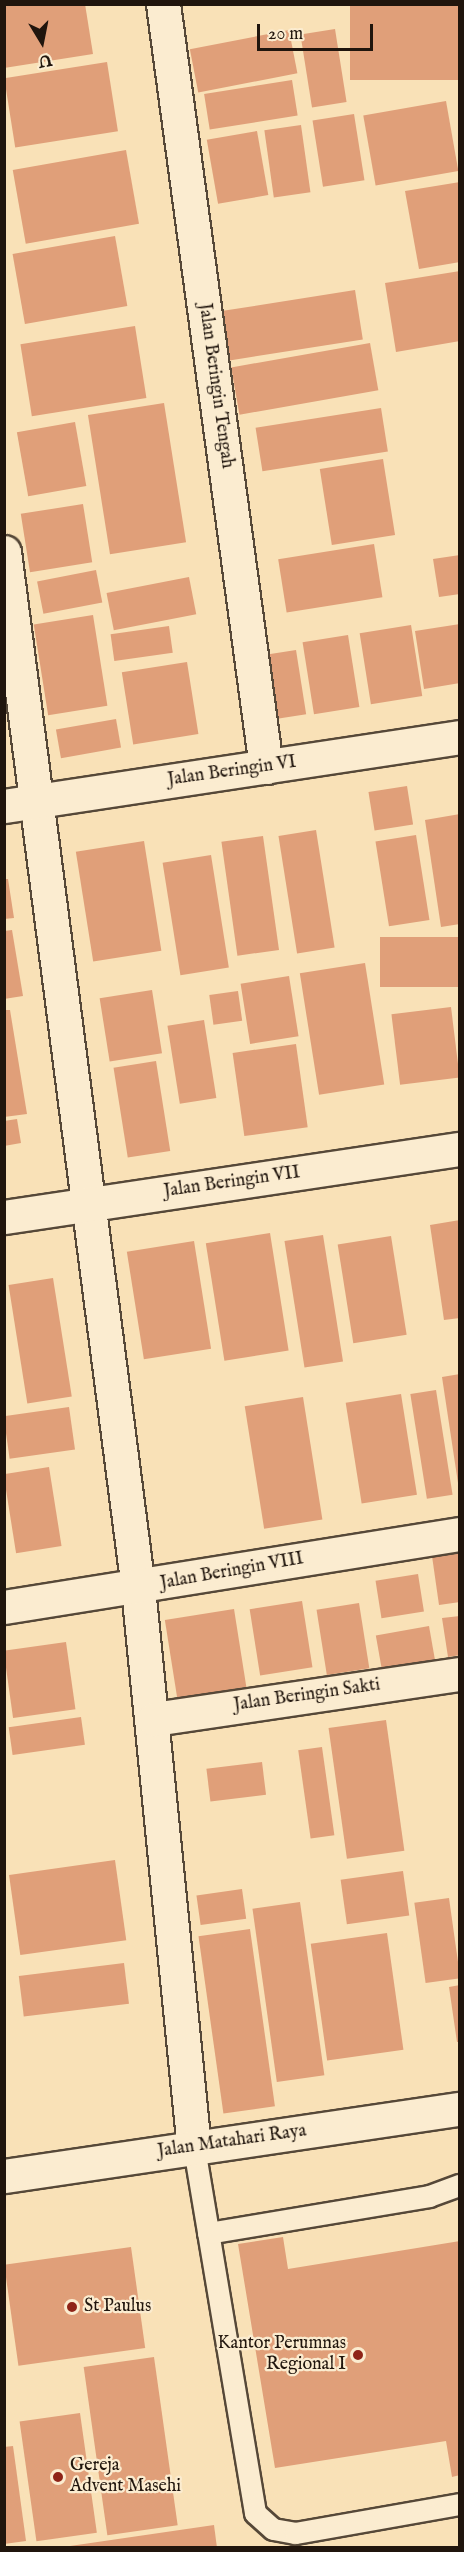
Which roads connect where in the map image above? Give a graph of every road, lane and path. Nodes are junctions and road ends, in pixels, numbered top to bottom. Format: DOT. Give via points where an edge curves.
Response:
graph roads {
  1 [pos="163,4"];
  2 [pos="4,552"];
  3 [pos="459,737"];
  4 [pos="266,767"];
  5 [pos="20,803"];
  6 [pos="459,1149"];
  7 [pos="89,1204"];
  8 [pos="4,1217"];
  9 [pos="459,1534"];
  10 [pos="138,1588"];
  11 [pos="4,1607"];
  12 [pos="459,1674"];
  13 [pos="154,1719"];
  14 [pos="459,2109"];
  15 [pos="194,2148"];
  16 [pos="4,2176"];
  17 [pos="459,2185"];
  18 [pos="208,2233"];
  19 [pos="459,2504"];
  1 -- 4 [label="street, Jalan Beringin Tengah"];
  2 -- 5 [label="street"];
  3 -- 4 [label="street, Jalan Beringin VI"];
  4 -- 5 [label="street, Jalan Beringin VI"];
  5 -- 7 [label="street"];
  6 -- 7 [label="street, Jalan Beringin VII"];
  7 -- 8 [label="street, Jalan Beringin VII"];
  7 -- 10 [label="street"];
  9 -- 10 [label="street, Jalan Beringin VIII"];
  10 -- 11 [label="street, Jalan Beringin VIII"];
  10 -- 13 [label="street"];
  12 -- 13 [label="street, Jalan Beringin Sakti"];
  13 -- 15 [label="street"];
  14 -- 15 [label="street, Jalan Matahari Raya"];
  15 -- 16 [label="street, Jalan Matahari Raya"];
  15 -- 18 [label="lane"];
  17 -- 18 [label="lane" via="429,2196"];
  18 -- 19 [label="lane" via="255,2513 273,2529 295,2533"];
}
